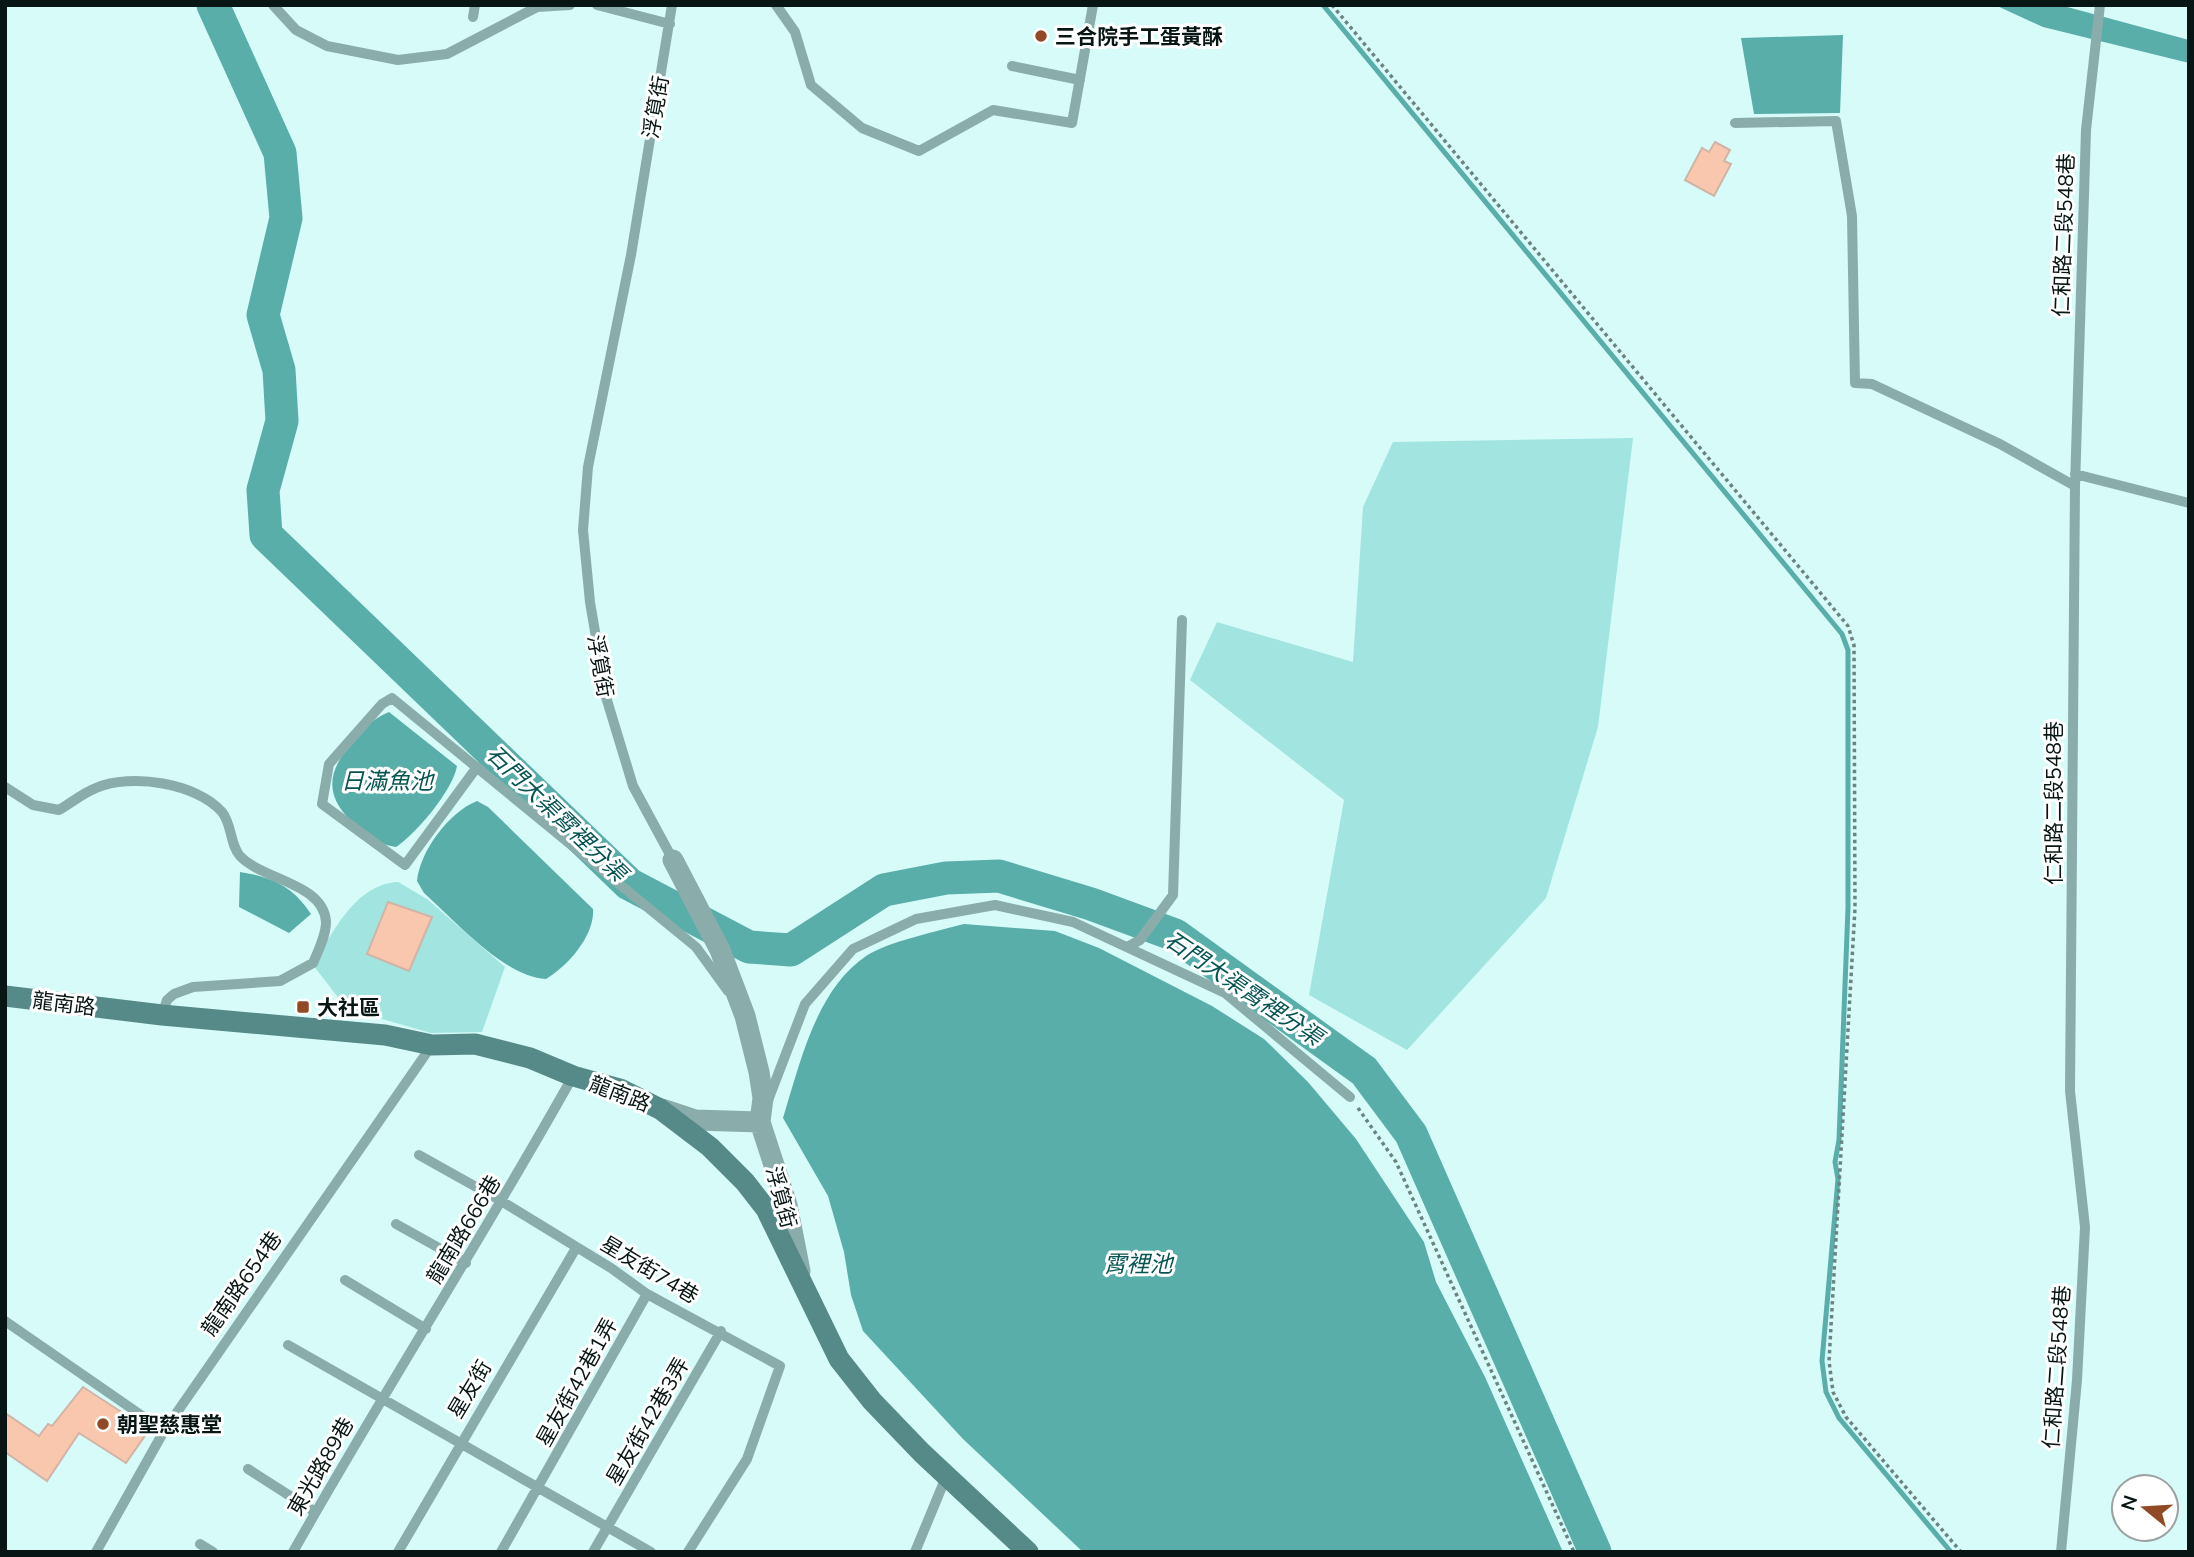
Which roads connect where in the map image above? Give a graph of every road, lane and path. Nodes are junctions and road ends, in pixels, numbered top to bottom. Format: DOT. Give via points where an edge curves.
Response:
graph roads {
  1 [pos="273,5"];
  2 [pos="475,5"];
  3 [pos="570,5"];
  4 [pos="597,5"];
  5 [pos="672,5"];
  6 [pos="776,5"];
  7 [pos="1093,5"];
  8 [pos="1332,5"];
  9 [pos="2100,6"];
  10 [pos="473,17"];
  11 [pos="670,24"];
  12 [pos="1012,66"];
  13 [pos="1080,80"];
  14 [pos="1735,123"];
  15 [pos="2075,474"];
  16 [pos="2074,486"];
  17 [pos="2189,503"];
  18 [pos="1182,620"];
  19 [pos="477,767"];
  20 [pos="5,787"];
  21 [pos="673,860"];
  22 [pos="1129,946"];
  23 [pos="5,996"];
  24 [pos="162,1015"];
  25 [pos="745,1016"];
  26 [pos="432,1045"];
  27 [pos="573,1076"];
  28 [pos="1350,1097"];
  29 [pos="660,1108"];
  30 [pos="760,1122"];
  31 [pos="419,1155"];
  32 [pos="503,1202"];
  33 [pos="396,1224"];
  34 [pos="576,1248"];
  35 [pos="466,1263"];
  36 [pos="802,1279"];
  37 [pos="345,1280"];
  38 [pos="647,1294"];
  39 [pos="5,1321"];
  40 [pos="426,1329"];
  41 [pos="721,1331"];
  42 [pos="288,1345"];
  43 [pos="380,1398"];
  44 [pos="164,1431"];
  45 [pos="459,1444"];
  46 [pos="247,1469"];
  47 [pos="946,1477"];
  48 [pos="537,1489"];
  49 [pos="315,1512"];
  50 [pos="606,1529"];
  51 [pos="200,1544"];
  52 [pos="96,1552"];
  53 [pos="213,1552"];
  54 [pos="293,1552"];
  55 [pos="398,1552"];
  56 [pos="501,1552"];
  57 [pos="593,1552"];
  58 [pos="650,1552"];
  59 [pos="688,1552"];
  60 [pos="915,1552"];
  61 [pos="1028,1552"];
  62 [pos="1574,1552"];
  63 [pos="1961,1552"];
  64 [pos="2061,1552"];
  1 -- 3 [label="lane" via="296,30 327,46 398,60 447,54 537,7"];
  2 -- 10 [label="lane"];
  4 -- 11 [label="lane"];
  5 -- 11 [label="lane, 浮筧街"];
  6 -- 13 [label="lane" via="795,32 811,85 862,128 919,151 993,110 1072,123"];
  7 -- 13 [label="lane"];
  8 -- 63 [label="path" via="1848,626 1854,645 1854,908 1829,1362 1833,1392 1846,1417"];
  9 -- 15 [label="lane, 仁和路二段548巷" via="2086,130"];
  11 -- 21 [label="lane, 浮筧街" via="631,255 588,467 583,530 606,697 633,786"];
  12 -- 13 [label="lane"];
  14 -- 16 [label="lane" via="1836,121 1852,216 1855,383 1871,384 2000,444"];
  15 -- 16 [label="lane, 仁和路二段548巷"];
  15 -- 17 [label="lane"];
  16 -- 64 [label="lane, 仁和路二段548巷" via="2070,1091 2085,1227"];
  18 -- 22 [label="lane" via="1173,895 1140,940"];
  19 -- 19 [label="lane" via="392,698 329,764 322,804 405,865"];
  19 -- 25 [label="lane" via="696,947"];
  20 -- 24 [label="lane" via="33,805 60,810 97,787 165,783 211,801 224,814 239,855 307,893 324,911 326,925 313,963 279,981 193,986 167,1000"];
  21 -- 25 [label="street, 浮筧街" via="720,950"];
  22 -- 28 [label="lane" via="1225,992"];
  22 -- 30 [label="lane" via="1073,922 995,905 916,919 853,949 805,1004"];
  23 -- 24 [label="main road, 龍南路"];
  24 -- 26 [label="main road, 龍南路" via="386,1035"];
  25 -- 30 [label="street, 浮筧街" via="763,1098"];
  26 -- 27 [label="main road, 龍南路" via="475,1044 530,1058"];
  26 -- 44 [label="lane, 龍南路654巷"];
  27 -- 29 [label="main road, 龍南路" via="620,1089"];
  27 -- 32 [label="lane, 龍南路666巷"];
  28 -- 62 [label="path" via="1396,1162"];
  29 -- 30 [label="street" via="695,1120"];
  29 -- 36 [label="main road, 龍南路" via="745,1182 766,1209"];
  30 -- 36 [label="street, 浮筧街" via="787,1205"];
  31 -- 32 [label="lane, 星友街74巷"];
  32 -- 34 [label="lane, 星友街74巷"];
  32 -- 35 [label="lane, 龍南路666巷"];
  33 -- 35 [label="lane"];
  34 -- 38 [label="lane, 星友街74巷"];
  34 -- 45 [label="lane, 星友街"];
  35 -- 40 [label="lane, 龍南路666巷"];
  36 -- 47 [label="main road, 龍南路" via="839,1359"];
  37 -- 40 [label="lane"];
  38 -- 41 [label="lane, 星友街74巷"];
  38 -- 48 [label="lane, 星友街42巷1弄"];
  39 -- 44 [label="lane"];
  40 -- 43 [label="lane, 龍南路666巷"];
  41 -- 50 [label="lane, 星友街42巷3弄"];
  41 -- 59 [label="lane, 星友街74巷" via="780,1366 747,1459"];
  42 -- 43 [label="lane"];
  43 -- 45 [label="lane"];
  43 -- 49 [label="lane, 東光路89巷"];
  44 -- 52 [label="lane, 龍南路654巷"];
  45 -- 48 [label="lane"];
  45 -- 55 [label="lane, 星友街"];
  46 -- 49 [label="lane"];
  47 -- 60 [label="lane"];
  47 -- 61 [label="main road, 龍南路"];
  48 -- 50 [label="lane"];
  48 -- 56 [label="lane, 星友街42巷1弄"];
  49 -- 54 [label="lane, 東光路89巷"];
  50 -- 57 [label="lane, 星友街42巷3弄"];
  50 -- 58 [label="lane"];
  51 -- 53 [label="lane"];
}
